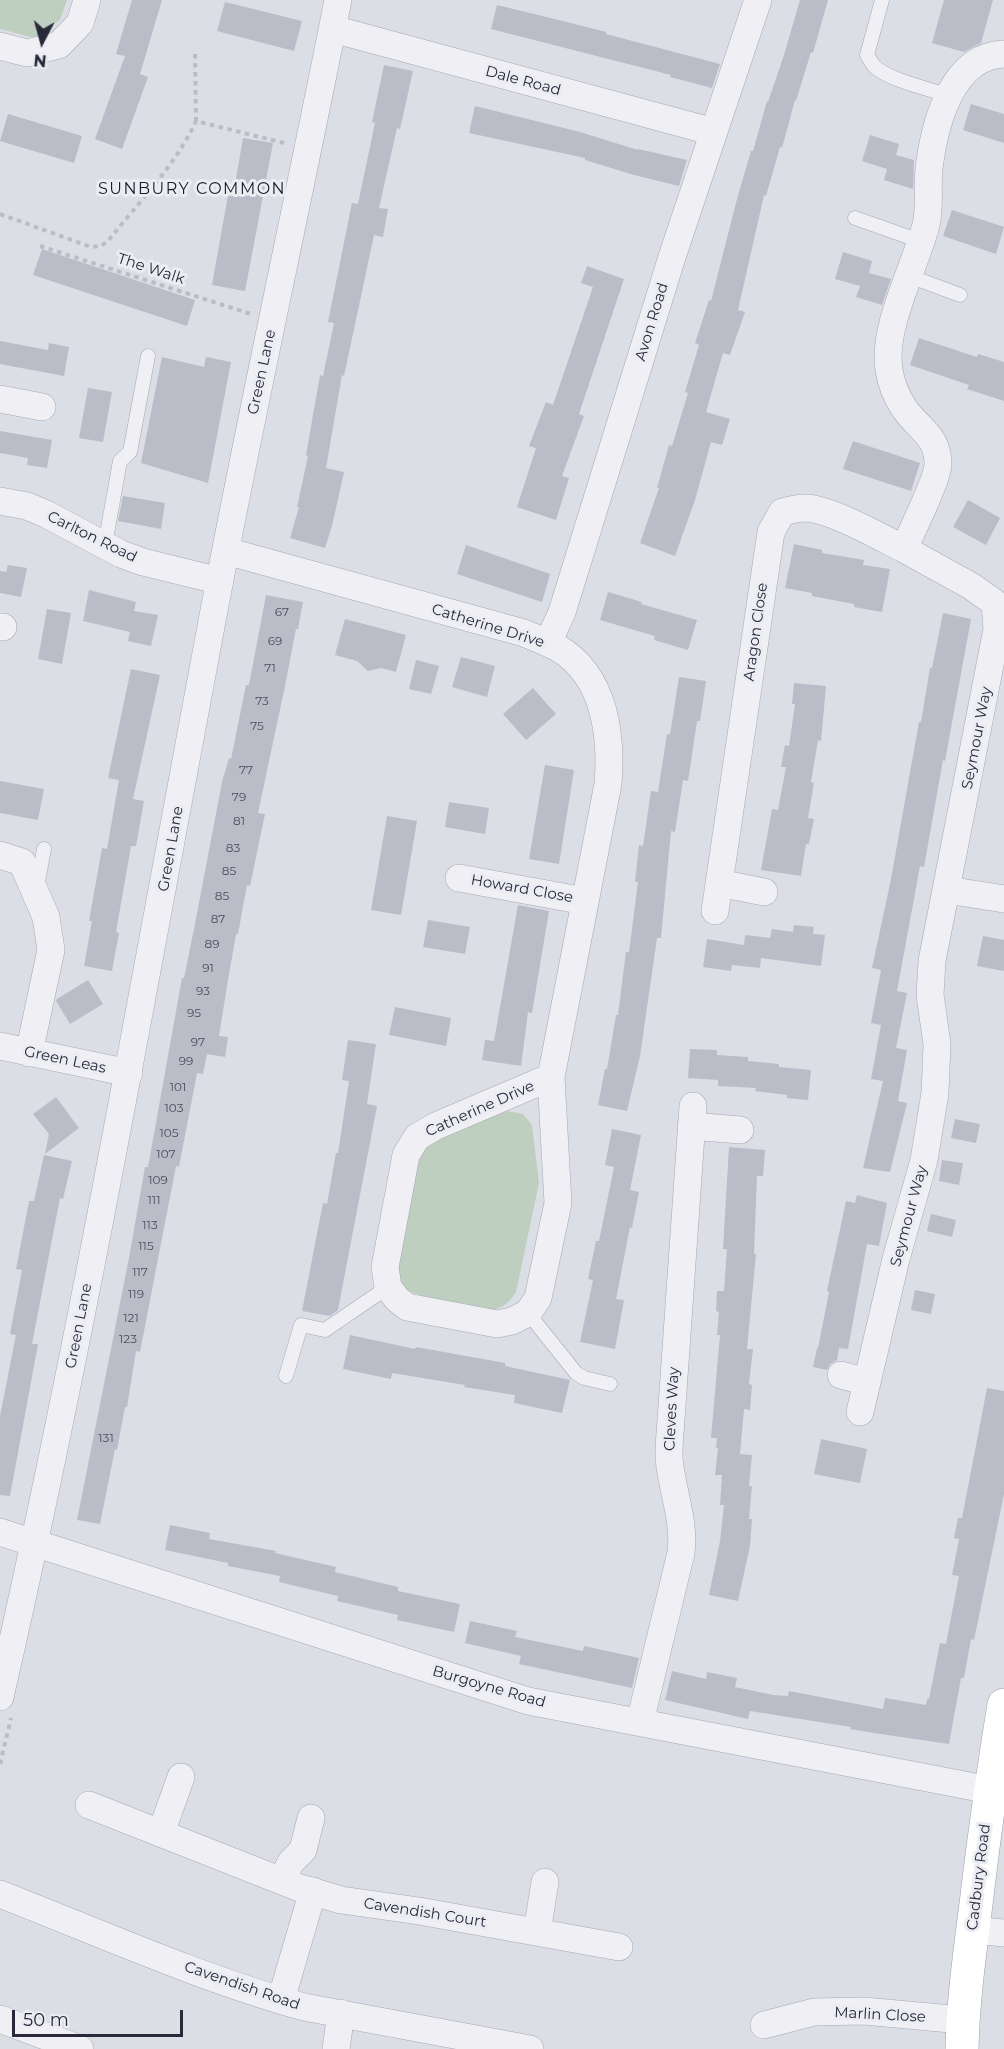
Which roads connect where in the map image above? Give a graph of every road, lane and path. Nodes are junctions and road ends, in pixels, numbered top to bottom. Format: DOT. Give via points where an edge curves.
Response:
graph roads {
  1 [pos="87,0"];
  2 [pos="338,0"];
  3 [pos="758,0"];
  4 [pos="882,0"];
  5 [pos="333,29"];
  6 [pos="0,46"];
  7 [pos="195,54"];
  8 [pos="1004,54"];
  9 [pos="947,95"];
  10 [pos="196,121"];
  11 [pos="714,132"];
  12 [pos="308,148"];
  13 [pos="0,214"];
  14 [pos="855,218"];
  15 [pos="920,241"];
  16 [pos="40,246"];
  17 [pos="909,276"];
  18 [pos="960,295"];
  19 [pos="255,316"];
  20 [pos="148,356"];
  21 [pos="0,399"];
  22 [pos="42,407"];
  23 [pos="0,501"];
  24 [pos="105,545"];
  25 [pos="904,549"];
  26 [pos="226,551"];
  27 [pos="220,581"];
  28 [pos="548,643"];
  29 [pos="44,849"];
  30 [pos="0,855"];
  31 [pos="459,878"];
  32 [pos="719,884"];
  33 [pos="947,890"];
  34 [pos="764,892"];
  35 [pos="36,894"];
  36 [pos="1004,899"];
  37 [pos="585,901"];
  38 [pos="715,911"];
  39 [pos="0,1046"];
  40 [pos="29,1053"];
  41 [pos="129,1073"];
  42 [pos="550,1077"];
  43 [pos="740,1130"];
  44 [pos="388,1287"];
  45 [pos="528,1313"];
  46 [pos="841,1375"];
  47 [pos="286,1376"];
  48 [pos="867,1382"];
  49 [pos="610,1384"];
  50 [pos="860,1412"];
  51 [pos="0,1532"];
  52 [pos="35,1544"];
  53 [pos="0,1697"];
  54 [pos="1004,1705"];
  55 [pos="640,1722"];
  56 [pos="182,1777"];
  57 [pos="990,1790"];
  58 [pos="89,1805"];
  59 [pos="311,1818"];
  60 [pos="161,1833"];
  61 [pos="282,1880"];
  62 [pos="545,1882"];
  63 [pos="313,1892"];
  64 [pos="0,1894"];
  65 [pos="988,1931"];
  66 [pos="537,1932"];
  67 [pos="619,1947"];
  68 [pos="281,2000"];
  69 [pos="341,2013"];
  70 [pos="0,2019"];
  71 [pos="764,2025"];
  72 [pos="962,2034"];
  73 [pos="487,2045"];
  74 [pos="67,2047"];
  75 [pos="336,2049"];
  76 [pos="530,2049"];
  1 -- 6 [label="street" via="80,23 59,45 27,53"];
  2 -- 5 [label="street, Green Lane"];
  3 -- 11 [label="street, Avon Road"];
  4 -- 9 [label="lane" via="867,55 875,66 899,80"];
  5 -- 11 [label="street, Dale Road"];
  5 -- 12 [label="street, Green Lane"];
  7 -- 10 [label="path"];
  8 -- 9 [label="street" via="992,54 970,67"];
  9 -- 15 [label="street" via="929,162 926,223"];
  10 -- 12 [label="path"];
  10 -- 13 [label="path" via="167,168 101,246 91,247"];
  11 -- 28 [label="street, Avon Road" via="562,612"];
  12 -- 26 [label="street, Green Lane"];
  14 -- 15 [label="lane"];
  15 -- 17 [label="street"];
  16 -- 19 [label="path, The Walk"];
  17 -- 18 [label="lane"];
  17 -- 25 [label="street" via="888,346 888,368 904,409 930,436 939,466"];
  20 -- 24 [label="lane" via="130,452 120,461"];
  21 -- 22 [label="street"];
  23 -- 24 [label="street, Carlton Road" via="27,506"];
  24 -- 27 [label="street, Carlton Road" via="143,562"];
  25 -- 32 [label="street, Aragon Close" via="819,511 805,508 782,512 771,532"];
  25 -- 33 [label="street, Seymour Way" via="995,603 997,629"];
  26 -- 27 [label="street, Green Lane"];
  26 -- 28 [label="street, Catherine Drive" via="524,633"];
  27 -- 41 [label="street, Green Lane"];
  28 -- 37 [label="street, Catherine Drive" via="577,663 592,685 604,710 608,735 608,784"];
  29 -- 35 [label="lane"];
  30 -- 35 [label="street" via="22,862"];
  31 -- 37 [label="street, Howard Close"];
  32 -- 34 [label="street"];
  32 -- 38 [label="street, Aragon Close"];
  33 -- 36 [label="street"];
  33 -- 48 [label="street, Seymour Way" via="932,962 930,995 937,1044 930,1126"];
  35 -- 40 [label="street" via="46,917 51,950"];
  37 -- 42 [label="street, Catherine Drive"];
  39 -- 40 [label="street, Green Leas"];
  40 -- 41 [label="street, Green Leas"];
  41 -- 52 [label="street, Green Lane"];
  42 -- 44 [label="street, Catherine Drive" via="417,1137 406,1155 385,1267"];
  42 -- 45 [label="street, Catherine Drive" via="558,1203 538,1298"];
  43 -- 55 [label="street, Cleves Way" via="692,1116 669,1459 683,1538"];
  44 -- 45 [label="street" via="408,1307 497,1324"];
  44 -- 47 [label="lane" via="325,1330 301,1325"];
  45 -- 49 [label="lane" via="576,1373"];
  46 -- 48 [label="street"];
  48 -- 50 [label="street, Seymour Way"];
  51 -- 52 [label="street, Burgoyne Road"];
  52 -- 53 [label="street, Green Lane"];
  52 -- 55 [label="street, Burgoyne Road" via="528,1701"];
  54 -- 57 [label="main road, Cadbury Road"];
  55 -- 57 [label="street, Burgoyne Road"];
  56 -- 60 [label="street"];
  57 -- 65 [label="main road, Cadbury Road"];
  58 -- 60 [label="street, Cavendish Court"];
  59 -- 61 [label="street" via="303,1850"];
  60 -- 61 [label="street, Cavendish Court"];
  61 -- 63 [label="street, Cavendish Court"];
  62 -- 66 [label="street"];
  63 -- 66 [label="street, Cavendish Court"];
  63 -- 68 [label="street"];
  64 -- 68 [label="street, Cavendish Road"];
  65 -- 72 [label="main road, Cadbury Road"];
  66 -- 67 [label="street, Cavendish Court"];
  68 -- 69 [label="street, Cavendish Road"];
  69 -- 73 [label="street, Cavendish Road"];
  69 -- 75 [label="street"];
  70 -- 74 [label="street"];
  71 -- 72 [label="street, Marlin Close" via="814,2012 864,2011"];
  73 -- 76 [label="street, Cavendish Road"];
}
